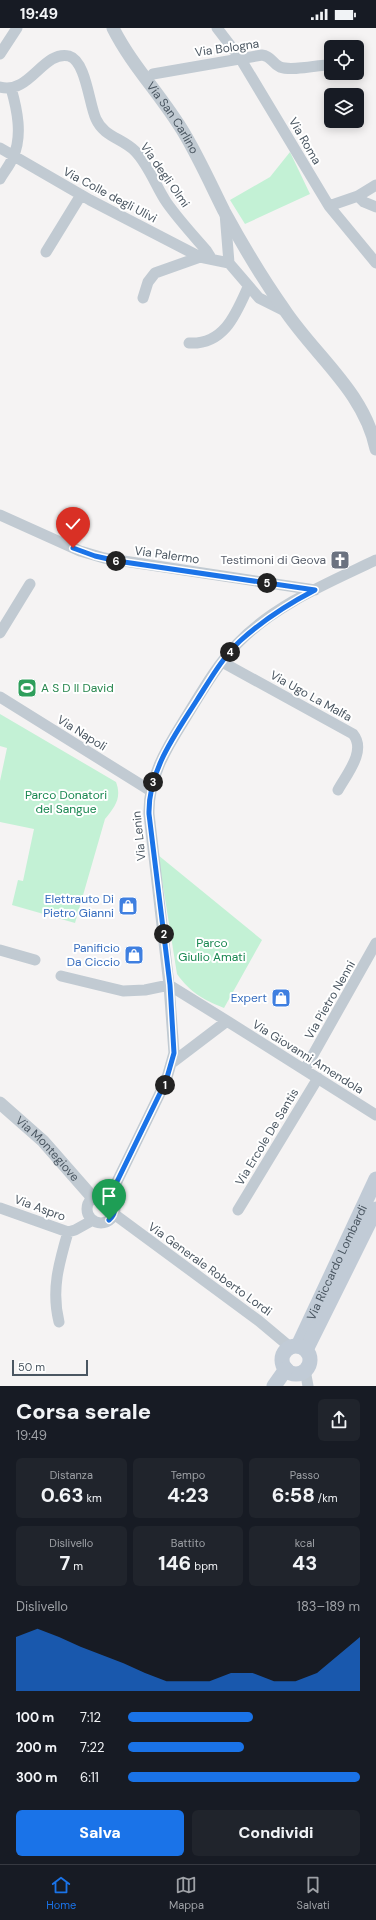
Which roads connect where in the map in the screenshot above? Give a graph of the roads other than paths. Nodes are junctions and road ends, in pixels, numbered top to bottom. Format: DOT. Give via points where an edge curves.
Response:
graph roads {
  1 [pos="16,28"];
  2 [pos="113,28"];
  3 [pos="217,28"];
  4 [pos="0,54"];
  5 [pos="240,58"];
  6 [pos="324,65"];
  7 [pos="153,74"];
  8 [pos="6,88"];
  9 [pos="0,148"];
  10 [pos="14,156"];
  11 [pos="0,179"];
  12 [pos="376,185"];
  13 [pos="81,195"];
  14 [pos="358,196"];
  15 [pos="329,206"];
  16 [pos="376,207"];
  17 [pos="225,212"];
  18 [pos="46,252"];
  19 [pos="206,258"];
  20 [pos="229,263"];
  21 [pos="376,263"];
  22 [pos="248,287"];
  23 [pos="143,298"];
  24 [pos="285,311"];
  25 [pos="189,343"];
  26 [pos="376,449"];
  27 [pos="0,515"];
  28 [pos="376,560"];
  29 [pos="30,584"];
  30 [pos="315,590"];
  31 [pos="0,633"];
  32 [pos="222,662"];
  33 [pos="0,697"];
  34 [pos="338,790"];
  35 [pos="151,791"];
  36 [pos="376,943"];
  37 [pos="0,950"];
  38 [pos="35,960"];
  39 [pos="61,976"];
  40 [pos="170,985"];
  41 [pos="227,1021"];
  42 [pos="173,1062"];
  43 [pos="305,1070"];
  44 [pos="318,1078"];
  45 [pos="0,1103"];
  46 [pos="376,1115"];
  47 [pos="376,1179"];
  48 [pos="93,1198"];
  49 [pos="109,1198"];
  50 [pos="0,1208"];
  51 [pos="376,1209"];
  52 [pos="238,1210"];
  53 [pos="114,1214"];
  54 [pos="93,1220"];
  55 [pos="68,1232"];
  56 [pos="59,1322"];
  57 [pos="298,1348"];
  58 [pos="295,1371"];
  59 [pos="274,1386"];
  60 [pos="285,1386"];
  61 [pos="308,1386"];
  1 -- 4 [label="street"];
  2 -- 17 [label="street, Via San Carlino" via="135,66 163,101 183,132"];
  3 -- 5 [label="street, Via Roma"];
  5 -- 6 [label="street, Via Bologna" via="264,55 283,67"];
  5 -- 7 [label="street, Via Bologna"];
  5 -- 15 [label="street, Via Roma"];
  8 -- 10 [label="street" via="18,121"];
  8 -- 19 [label="street, Via degli Olmi" via="27,80 56,57 65,56 75,60 81,68 93,113 100,126 137,153 167,203 206,250"];
  9 -- 10 [label="street, Via Colle degli Ulivi"];
  10 -- 11 [label="street"];
  10 -- 13 [label="street, Via Colle degli Ulivi"];
  12 -- 14 [label="street"];
  13 -- 18 [label="street"];
  13 -- 19 [label="street, Via Colle degli Ulivi"];
  14 -- 15 [label="street"];
  14 -- 16 [label="street"];
  15 -- 21 [label="street, Via Roma"];
  17 -- 20 [label="street, Via San Carlino"];
  17 -- 24 [label="street, Via San Carlino"];
  19 -- 20 [label="street"];
  19 -- 23 [label="street" via="155,273 148,282"];
  20 -- 22 [label="street, Via San Carlino"];
  22 -- 24 [label="street, Via San Carlino" via="265,302"];
  22 -- 25 [label="street" via="237,311 222,332 209,342"];
  24 -- 26 [label="street, Via San Carlino" via="357,401 368,423"];
  27 -- 30 [label="street, Via Palermo" via="80,551 104,558"];
  28 -- 30 [label="street, Via Lenin"];
  29 -- 31 [label="street"];
  30 -- 32 [label="street, Via Lenin" via="262,622 238,643"];
  32 -- 34 [label="street, Via Ugo La Malfa" via="353,734 358,741 358,751"];
  32 -- 35 [label="street, Via Lenin" via="169,745"];
  33 -- 35 [label="street, Via Napoli"];
  35 -- 40 [label="street, Via Lenin" via="149,814"];
  36 -- 43 [label="street, Via Pietro Nenni"];
  37 -- 38 [label="street"];
  39 -- 40 [label="street" via="127,991"];
  40 -- 41 [label="street, Via Giovanni Amendola"];
  40 -- 42 [label="street, Via Lenin"];
  41 -- 42 [label="street"];
  41 -- 43 [label="street, Via Giovanni Amendola"];
  42 -- 49 [label="street, Via Lenin"];
  43 -- 44 [label="street, Via Giovanni Amendola"];
  44 -- 46 [label="street, Via Giovanni Amendola"];
  44 -- 52 [label="street, Via Ercole De Santis"];
  45 -- 48 [label="street, Via Montegiove" via="46,1144"];
  47 -- 57 [label="main road, Via Riccardo Lombardi"];
  48 -- 49 [label="street" via="101,1195"];
  48 -- 54 [label="street" via="87,1209"];
  49 -- 53 [label="street" via="114,1205"];
  50 -- 55 [label="street, Via Aspro"];
  51 -- 57 [label="main road, Via Riccardo Lombardi"];
  53 -- 54 [label="street" via="105,1222"];
  53 -- 57 [label="street, Via Generale Roberto Lordi"];
  54 -- 55 [label="street, Via Aspro"];
  55 -- 56 [label="street" via="55,1281"];
  57 -- 58 [label="main road" via="310,1358 310,1363"];
  57 -- 58 [label="main road" via="284,1352 282,1359"];
  58 -- 59 [label="main road"];
  58 -- 60 [label="main road"];
  58 -- 61 [label="street"];
}
